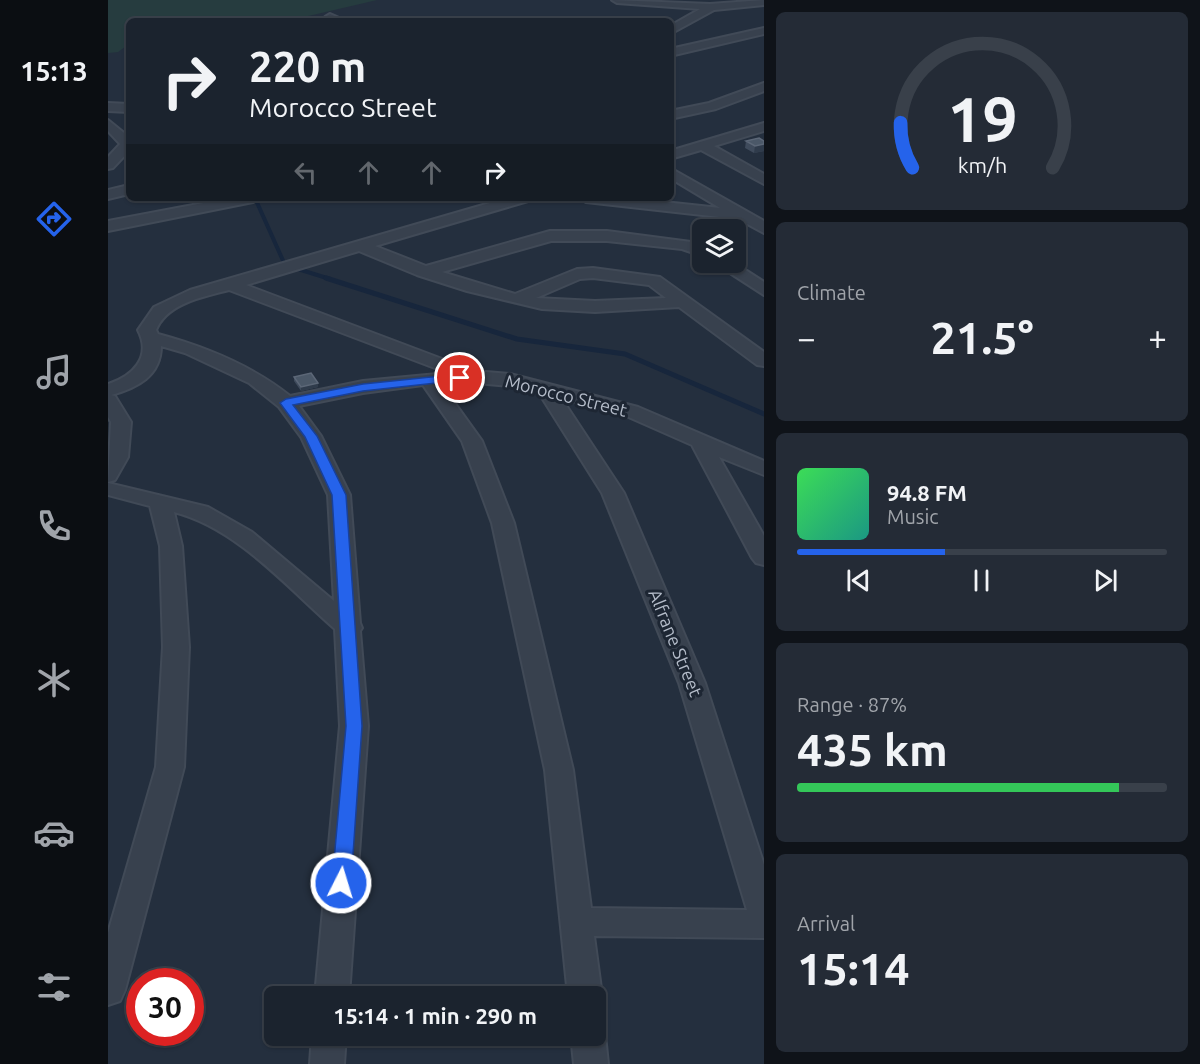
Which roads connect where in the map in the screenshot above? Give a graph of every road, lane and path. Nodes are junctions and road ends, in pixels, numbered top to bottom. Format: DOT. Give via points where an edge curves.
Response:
graph roads {
  1 [pos="617,0"];
  2 [pos="724,0"];
  3 [pos="673,2"];
  4 [pos="764,2"];
  5 [pos="711,7"];
  6 [pos="674,28"];
  7 [pos="764,31"];
  8 [pos="674,52"];
  9 [pos="764,87"];
  10 [pos="108,107"];
  11 [pos="126,108"];
  12 [pos="674,114"];
  13 [pos="108,124"];
  14 [pos="764,127"];
  15 [pos="126,143"];
  16 [pos="702,146"];
  17 [pos="126,147"];
  18 [pos="674,154"];
  19 [pos="108,165"];
  20 [pos="674,174"];
  21 [pos="764,180"];
  22 [pos="126,190"];
  23 [pos="108,195"];
  24 [pos="235,201"];
  25 [pos="513,201"];
  26 [pos="614,201"];
  27 [pos="742,215"];
  28 [pos="108,226"];
  29 [pos="764,228"];
  30 [pos="360,246"];
  31 [pos="692,247"];
  32 [pos="423,272"];
  33 [pos="738,273"];
  34 [pos="229,284"];
  35 [pos="764,290"];
  36 [pos="518,299"];
  37 [pos="684,302"];
  38 [pos="153,338"];
  39 [pos="764,361"];
  40 [pos="476,377"];
  41 [pos="428,379"];
  42 [pos="546,389"];
  43 [pos="108,390"];
  44 [pos="108,400"];
  45 [pos="286,403"];
  46 [pos="700,441"];
  47 [pos="764,469"];
  48 [pos="108,477"];
  49 [pos="108,489"];
  50 [pos="160,502"];
  51 [pos="764,558"];
  52 [pos="350,628"];
  53 [pos="764,915"];
  54 [pos="578,922"];
  55 [pos="764,924"];
  56 [pos="333,986"];
  57 [pos="584,986"];
  58 [pos="108,990"];
  59 [pos="328,1046"];
  60 [pos="589,1046"];
  61 [pos="327,1064"];
  62 [pos="591,1064"];
  1 -- 3 [label="street"];
  2 -- 5 [label="street"];
  3 -- 5 [label="street"];
  4 -- 5 [label="street"];
  5 -- 6 [label="street"];
  7 -- 8 [label="street"];
  9 -- 12 [label="street" via="712,106"];
  10 -- 11 [label="street"];
  13 -- 15 [label="street"];
  14 -- 16 [label="street"];
  16 -- 18 [label="street"];
  16 -- 21 [label="street"];
  17 -- 19 [label="street"];
  20 -- 27 [label="street"];
  22 -- 23 [label="street"];
  24 -- 28 [label="street"];
  25 -- 30 [label="street"];
  26 -- 27 [label="street"];
  27 -- 29 [label="street"];
  30 -- 32 [label="street"];
  30 -- 34 [label="street"];
  31 -- 32 [label="street" via="608,236 549,236"];
  32 -- 36 [label="street"];
  33 -- 35 [label="street"];
  34 -- 38 [label="street" via="196,294 152,316 147,330"];
  34 -- 40 [label="street"];
  36 -- 37 [label="street" via="584,306"];
  36 -- 37 [label="street" via="577,274 593,273 654,280"];
  37 -- 39 [label="street"];
  38 -- 43 [label="street" via="147,366 136,380"];
  38 -- 45 [label="street" via="191,349 256,379"];
  40 -- 41 [label="street, Morocco Street"];
  40 -- 42 [label="street, Morocco Street"];
  41 -- 45 [label="street, Morocco Street"];
  41 -- 54 [label="street" via="472,441 503,523 559,770"];
  42 -- 46 [label="street, Morocco Street" via="630,411"];
  42 -- 53 [label="street, Alfrane Street" via="613,493 684,662"];
  44 -- 48 [label="street" via="121,422 118,457"];
  45 -- 52 [label="street" via="311,436 339,495"];
  46 -- 47 [label="street, Morocco Street"];
  46 -- 51 [label="street"];
  49 -- 50 [label="street"];
  50 -- 52 [label="street" via="200,512 244,537"];
  50 -- 58 [label="street" via="171,546 176,647 170,767"];
  52 -- 56 [label="street" via="354,726"];
  54 -- 55 [label="street"];
  54 -- 57 [label="street"];
  59 -- 61 [label="street"];
  60 -- 62 [label="street"];
}
